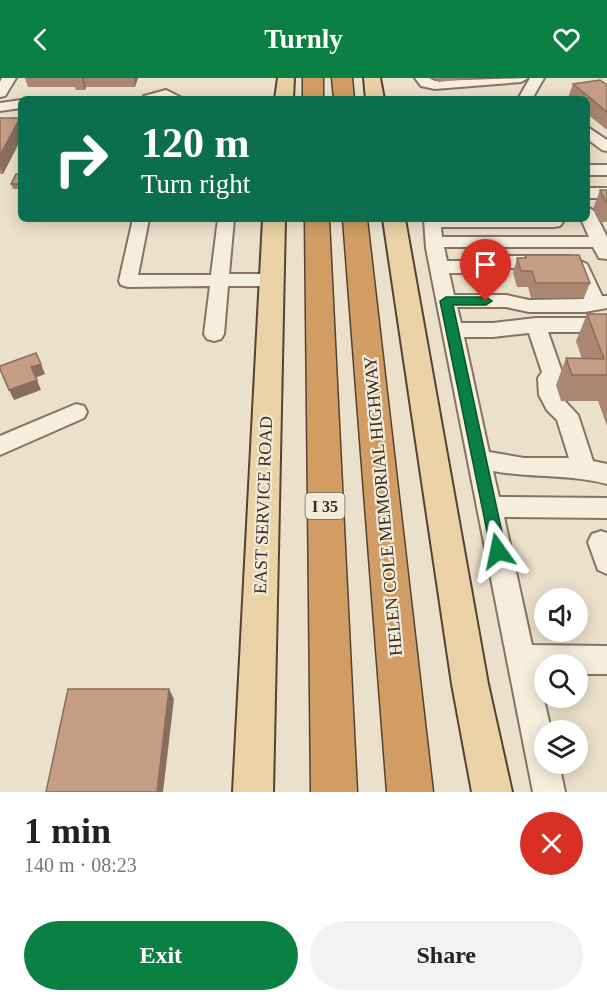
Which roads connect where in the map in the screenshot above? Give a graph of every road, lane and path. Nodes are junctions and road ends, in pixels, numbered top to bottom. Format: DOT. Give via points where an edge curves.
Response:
graph roads {
  1 [pos="286,78"];
  2 [pos="313,78"];
  3 [pos="342,78"];
  4 [pos="372,78"];
  5 [pos="422,78"];
  6 [pos="522,78"];
  7 [pos="537,78"];
  8 [pos="149,92"];
  9 [pos="172,96"];
  10 [pos="284,96"];
  11 [pos="313,96"];
  12 [pos="344,96"];
  13 [pos="375,96"];
  14 [pos="514,96"];
  15 [pos="531,96"];
  16 [pos="18,104"];
  17 [pos="0,106"];
  18 [pos="590,134"];
  19 [pos="607,149"];
  20 [pos="590,150"];
  21 [pos="590,170"];
  22 [pos="607,170"];
  23 [pos="590,193"];
  24 [pos="607,193"];
  25 [pos="590,219"];
  26 [pos="140,222"];
  27 [pos="226,222"];
  28 [pos="274,222"];
  29 [pos="317,222"];
  30 [pos="356,222"];
  31 [pos="394,222"];
  32 [pos="476,222"];
  33 [pos="433,228"];
  34 [pos="605,247"];
  35 [pos="439,267"];
  36 [pos="220,280"];
  37 [pos="270,280"];
  38 [pos="446,301"];
  39 [pos="601,302"];
  40 [pos="536,325"];
  41 [pos="607,325"];
  42 [pos="452,330"];
  43 [pos="214,334"];
  44 [pos="76,412"];
  45 [pos="0,446"];
  46 [pos="479,459"];
  47 [pos="584,468"];
  48 [pos="607,474"];
  49 [pos="489,507"];
  50 [pos="607,508"];
  51 [pos="521,659"];
  52 [pos="607,660"];
  53 [pos="410,788"];
  54 [pos="253,792"];
  55 [pos="334,792"];
  56 [pos="492,792"];
  57 [pos="549,792"];
  1 -- 10 [label="main road"];
  2 -- 11 [label="highway"];
  3 -- 12 [label="highway"];
  4 -- 13 [label="main road"];
  5 -- 6 [label="street" via="426,83 443,85"];
  6 -- 14 [label="street"];
  7 -- 15 [label="street"];
  8 -- 9 [label="street"];
  16 -- 17 [label="street"];
  18 -- 19 [label="street"];
  19 -- 20 [label="street"];
  21 -- 22 [label="street"];
  23 -- 24 [label="street"];
  25 -- 34 [label="street"];
  26 -- 36 [label="street" via="128,281"];
  27 -- 36 [label="street"];
  28 -- 37 [label="main road, EAST SERVICE ROAD"];
  29 -- 55 [label="highway, I 35"];
  30 -- 53 [label="highway, HELEN COLE MEMORIAL HIGHWAY"];
  31 -- 56 [label="main road" via="470,684"];
  32 -- 33 [label="street"];
  33 -- 34 [label="street"];
  33 -- 35 [label="street"];
  35 -- 38 [label="street"];
  35 -- 39 [label="street" via="569,262 580,268"];
  36 -- 37 [label="street"];
  36 -- 43 [label="street"];
  37 -- 54 [label="main road, EAST SERVICE ROAD"];
  38 -- 39 [label="street" via="506,301 529,306 585,306"];
  38 -- 42 [label="street"];
  40 -- 41 [label="street"];
  40 -- 42 [label="street"];
  40 -- 47 [label="street" via="566,394"];
  42 -- 46 [label="street"];
  44 -- 45 [label="street"];
  46 -- 47 [label="street" via="524,467"];
  46 -- 49 [label="street"];
  47 -- 48 [label="street"];
  49 -- 50 [label="street"];
  49 -- 51 [label="street"];
  51 -- 52 [label="street"];
  51 -- 57 [label="street"];
}
